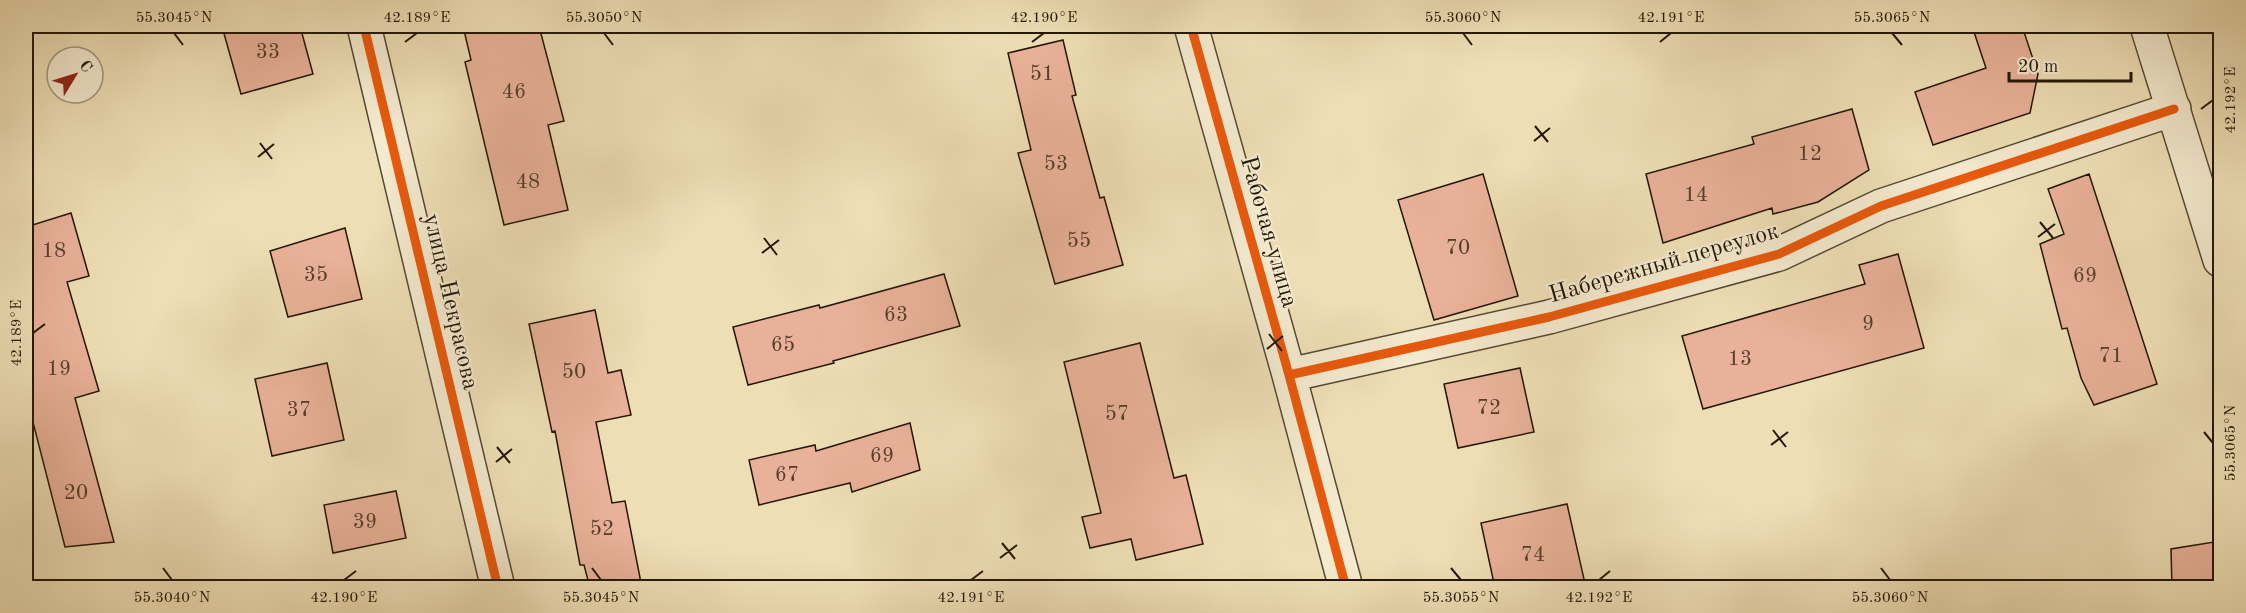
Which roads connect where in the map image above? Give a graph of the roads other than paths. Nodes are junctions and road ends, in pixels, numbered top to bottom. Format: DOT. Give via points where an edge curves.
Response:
graph roads {
  1 [pos="363,26"];
  2 [pos="1191,26"];
  3 [pos="2147,26"];
  4 [pos="2174,108"];
  5 [pos="2220,260"];
  6 [pos="1289,375"];
  7 [pos="498,588"];
  8 [pos="1346,588"];
  1 -- 7 [label="street, улица Некрасова"];
  2 -- 6 [label="street, Рабочая улица"];
  3 -- 4 [label="street"];
  4 -- 5 [label="street"];
  4 -- 6 [label="street, Набережный переулок" via="1881,206 1779,254 1549,317"];
  6 -- 8 [label="street, Рабочая улица"];
}
